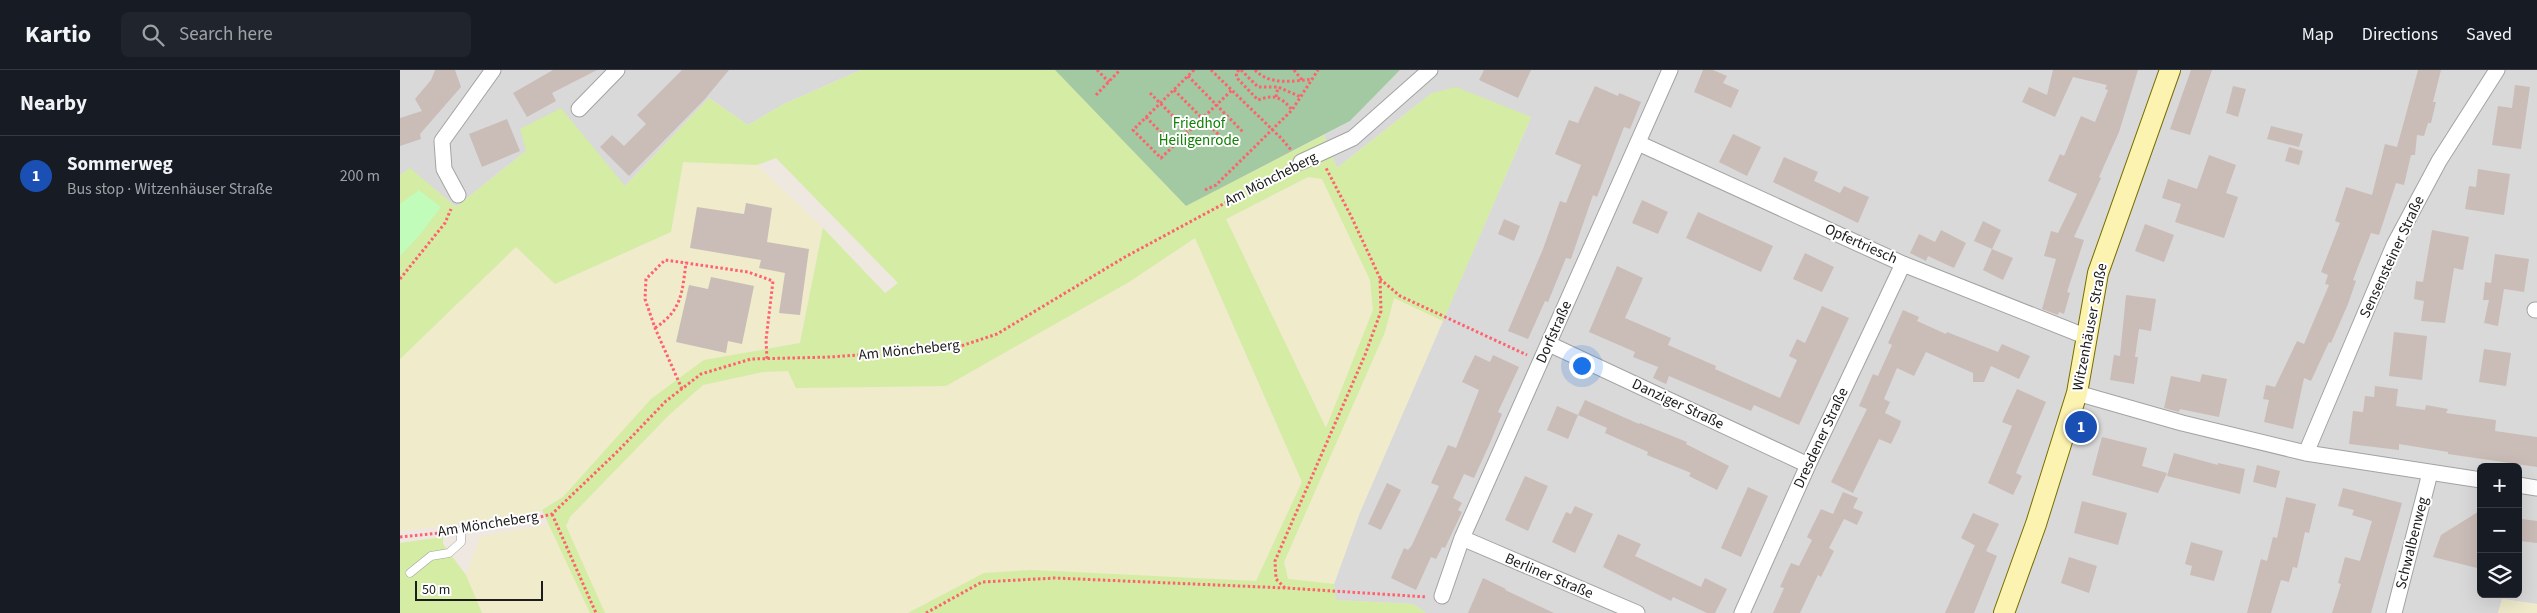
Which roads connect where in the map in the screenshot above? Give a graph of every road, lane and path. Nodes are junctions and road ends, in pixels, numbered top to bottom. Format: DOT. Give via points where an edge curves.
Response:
graph roads {
  1 [pos="617,70"];
  2 [pos="1097,70"];
  3 [pos="1120,70"];
  4 [pos="1194,70"];
  5 [pos="1211,70"];
  6 [pos="1240,70"];
  7 [pos="1255,70"];
  8 [pos="1294,70"];
  9 [pos="1318,70"];
  10 [pos="1430,70"];
  11 [pos="1670,70"];
  12 [pos="2170,70"];
  13 [pos="2497,70"];
  14 [pos="488,72"];
  15 [pos="1188,76"];
  16 [pos="1313,79"];
  17 [pos="1302,80"];
  18 [pos="1109,82"];
  19 [pos="1278,87"];
  20 [pos="1174,90"];
  21 [pos="1232,90"];
  22 [pos="1150,93"];
  23 [pos="1096,95"];
  24 [pos="1276,97"];
  25 [pos="1301,97"];
  26 [pos="1160,104"];
  27 [pos="1217,104"];
  28 [pos="579,109"];
  29 [pos="1292,110"];
  30 [pos="1146,117"];
  31 [pos="1203,118"];
  32 [pos="1272,129"];
  33 [pos="1189,132"];
  34 [pos="1243,132"];
  35 [pos="1638,143"];
  36 [pos="1174,146"];
  37 [pos="1230,146"];
  38 [pos="1320,154"];
  39 [pos="1301,162"];
  40 [pos="1205,190"];
  41 [pos="458,195"];
  42 [pos="686,263"];
  43 [pos="1903,264"];
  44 [pos="1380,278"];
  45 [pos="400,279"];
  46 [pos="655,328"];
  47 [pos="2087,337"];
  48 [pos="1549,344"];
  49 [pos="767,358"];
  50 [pos="1541,362"];
  51 [pos="682,389"];
  52 [pos="2077,393"];
  53 [pos="2306,453"];
  54 [pos="1808,465"];
  55 [pos="2430,473"];
  56 [pos="2477,479"];
  57 [pos="2522,486"];
  58 [pos="2537,488"];
  59 [pos="552,514"];
  60 [pos="461,530"];
  61 [pos="400,537"];
  62 [pos="1462,538"];
  63 [pos="410,572"];
  64 [pos="1286,588"];
  65 [pos="1442,596"];
  66 [pos="596,613"];
  67 [pos="926,613"];
  68 [pos="1637,613"];
  69 [pos="1742,613"];
  70 [pos="2004,613"];
  71 [pos="2394,613"];
  1 -- 28 [label="street"];
  2 -- 18 [label="path"];
  3 -- 18 [label="path"];
  4 -- 15 [label="path"];
  5 -- 21 [label="path"];
  6 -- 19 [label="path" via="1258,87"];
  6 -- 24 [label="path" via="1236,73 1237,78 1258,100"];
  7 -- 17 [label="path" via="1275,80"];
  8 -- 17 [label="path"];
  9 -- 16 [label="path"];
  10 -- 38 [label="street, Am Möncheberg" via="1353,138"];
  11 -- 35 [label="street, Dorfstraße"];
  12 -- 47 [label="main road, Witzenhäuser Straße" via="2098,273"];
  13 -- 53 [label="street, Sensensteiner Straße" via="2439,161 2394,245"];
  14 -- 41 [label="street" via="442,141 444,169"];
  15 -- 20 [label="path"];
  15 -- 27 [label="path"];
  16 -- 17 [label="path"];
  16 -- 25 [label="path"];
  18 -- 23 [label="path"];
  19 -- 24 [label="path"];
  19 -- 25 [label="path"];
  20 -- 26 [label="path"];
  20 -- 31 [label="path"];
  21 -- 27 [label="path"];
  21 -- 32 [label="path"];
  22 -- 26 [label="path"];
  24 -- 29 [label="path" via="1283,99"];
  25 -- 29 [label="path"];
  26 -- 30 [label="path"];
  26 -- 33 [label="path"];
  27 -- 31 [label="path"];
  27 -- 34 [label="path"];
  29 -- 32 [label="path"];
  30 -- 36 [label="path"];
  30 -- 36 [label="path" via="1133,130 1161,158"];
  31 -- 33 [label="path"];
  31 -- 37 [label="path"];
  32 -- 39 [label="path"];
  32 -- 40 [label="path" via="1216,185"];
  33 -- 36 [label="path"];
  35 -- 43 [label="street, Opfertriesch"];
  35 -- 48 [label="street, Dorfstraße"];
  38 -- 39 [label="street, Am Möncheberg"];
  38 -- 44 [label="path"];
  39 -- 49 [label="path, Am Möncheberg" via="1125,257 997,334 955,348"];
  41 -- 45 [label="path" via="445,223"];
  42 -- 46 [label="path" via="677,309"];
  42 -- 46 [label="path" via="665,260 646,279 645,299"];
  42 -- 49 [label="path" via="748,272 773,281"];
  43 -- 47 [label="street, Opfertriesch"];
  43 -- 54 [label="street, Dresdener Straße"];
  44 -- 50 [label="path" via="1400,296"];
  44 -- 64 [label="path" via="1381,312 1275,561 1276,579"];
  46 -- 51 [label="path"];
  47 -- 52 [label="main road, Witzenhäuser Straße"];
  48 -- 50 [label="street, Dorfstraße"];
  48 -- 54 [label="street, Danziger Straße"];
  49 -- 51 [label="path, Am Möncheberg" via="751,359 701,374"];
  50 -- 62 [label="street, Dorfstraße"];
  51 -- 59 [label="path, Am Möncheberg"];
  52 -- 53 [label="street"];
  52 -- 70 [label="main road, Witzenhäuser Straße"];
  53 -- 55 [label="street"];
  54 -- 69 [label="street, Dresdener Straße"];
  55 -- 56 [label="street"];
  55 -- 71 [label="street, Schwalbenweg"];
  57 -- 58 [label="street"];
  59 -- 60 [label="path, Am Möncheberg" via="512,524"];
  59 -- 66 [label="path"];
  60 -- 61 [label="path, Am Möncheberg"];
  60 -- 63 [label="lane" via="461,542 449,552 431,556"];
  62 -- 65 [label="street, Dorfstraße"];
  62 -- 68 [label="street, Berliner Straße"];
  64 -- 65 [label="path" via="1418,598"];
  64 -- 67 [label="path" via="1054,578 982,582"];
}
